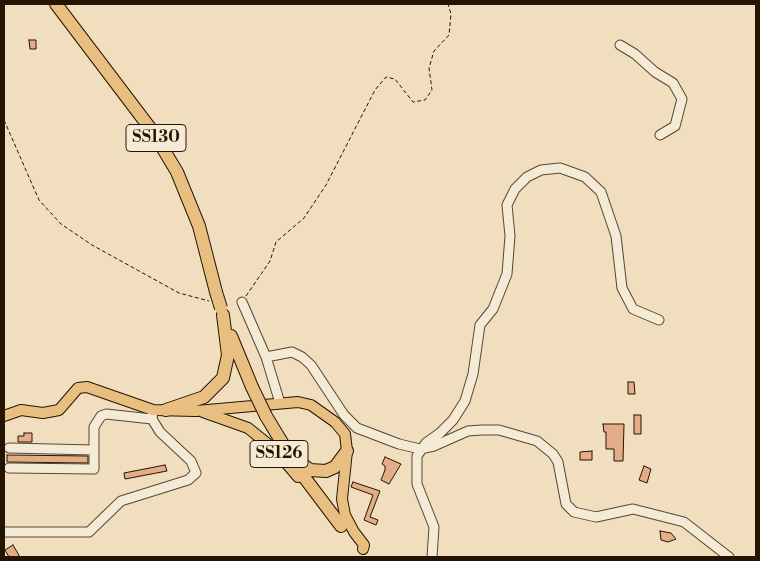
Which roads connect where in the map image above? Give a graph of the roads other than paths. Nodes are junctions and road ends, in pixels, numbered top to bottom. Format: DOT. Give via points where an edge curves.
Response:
graph roads {
  1 [pos="56,4"];
  2 [pos="620,45"];
  3 [pos="660,135"];
  4 [pos="242,302"];
  5 [pos="222,312"];
  6 [pos="659,320"];
  7 [pos="266,357"];
  8 [pos="280,403"];
  9 [pos="196,411"];
  10 [pos="157,413"];
  11 [pos="4,416"];
  12 [pos="266,416"];
  13 [pos="9,448"];
  14 [pos="420,449"];
  15 [pos="94,450"];
  16 [pos="347,451"];
  17 [pos="9,468"];
  18 [pos="341,526"];
  19 [pos="4,532"];
  20 [pos="362,549"];
  21 [pos="371,557"];
  22 [pos="432,557"];
  23 [pos="729,557"];
  1 -- 5 [label="highway, SS130, bridge" via="153,132 177,172 192,204 213,297"];
  2 -- 3 [label="street" via="673,83 682,99 675,126"];
  4 -- 7 [label="street"];
  5 -- 10 [label="highway" via="228,355 222,378 204,396"];
  5 -- 12 [label="highway, SS130, bridge"];
  6 -- 14 [label="street" via="633,309 622,288 616,236 601,192 585,177 560,168 540,170 527,177 515,189 507,205 510,236 507,274 494,310 480,325 473,374 465,401 453,420"];
  7 -- 8 [label="street"];
  7 -- 14 [label="street" via="292,352 302,357 357,428"];
  8 -- 9 [label="main road, SS126"];
  8 -- 16 [label="main road, SS126" via="311,405 327,414 345,434"];
  9 -- 10 [label="main road, SS126"];
  9 -- 18 [label="main road, SS126" via="248,428 267,444"];
  10 -- 11 [label="main road, SS126" via="87,387 78,388 59,410 43,413 21,410"];
  10 -- 15 [label="street" via="101,416 94,427"];
  10 -- 19 [label="street" via="160,432 191,461 196,473 188,480 121,500 88,532"];
  12 -- 16 [label="highway" via="297,460 310,470 330,470 342,461"];
  12 -- 18 [label="highway, SS130" via="298,469"];
  13 -- 15 [label="street"];
  14 -- 22 [label="street" via="416,456 417,484 434,527"];
  14 -- 23 [label="street" via="468,431 482,430 499,430 537,441 558,462 566,504 574,512 596,517 633,509 684,522"];
  15 -- 17 [label="street" via="94,469"];
  16 -- 20 [label="main road, SS126" via="342,499 345,515 364,545"];
  18 -- 20 [label="main road, SS126"];
  20 -- 21 [label="main road, SS126"];
}
